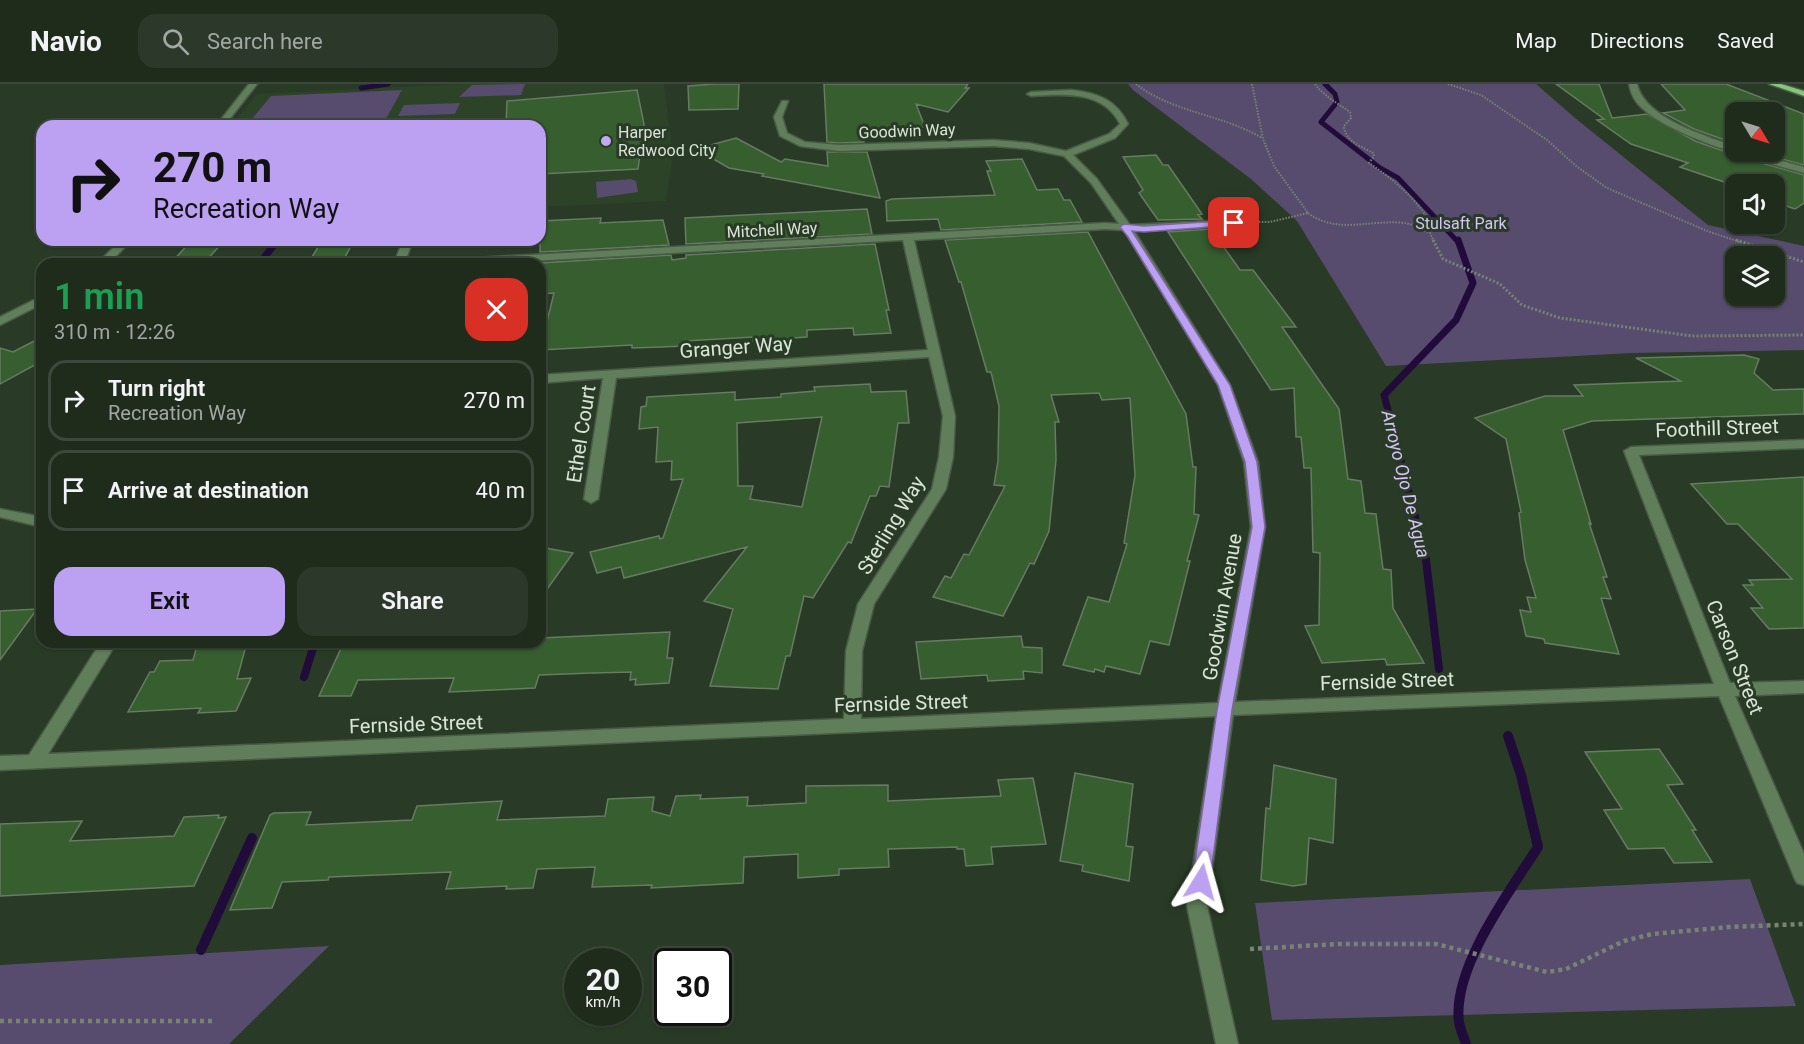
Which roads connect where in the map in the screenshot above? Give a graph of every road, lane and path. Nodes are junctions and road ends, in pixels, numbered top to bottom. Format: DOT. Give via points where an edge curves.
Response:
graph roads {
  1 [pos="253,84"];
  2 [pos="1136,84"];
  3 [pos="1252,84"];
  4 [pos="1315,84"];
  5 [pos="1448,84"];
  6 [pos="1633,84"];
  7 [pos="1773,84"];
  8 [pos="1031,94"];
  9 [pos="1804,94"];
  10 [pos="785,103"];
  11 [pos="225,120"];
  12 [pos="1263,139"];
  13 [pos="1725,146"];
  14 [pos="1067,154"];
  15 [pos="1776,162"];
  16 [pos="1804,170"];
  17 [pos="1308,213"];
  18 [pos="1234,223"];
  19 [pos="1124,227"];
  20 [pos="1430,233"];
  21 [pos="908,238"];
  22 [pos="121,246"];
  23 [pos="108,258"];
  24 [pos="534,258"];
  25 [pos="1804,262"];
  26 [pos="36,302"];
  27 [pos="0,322"];
  28 [pos="1804,335"];
  29 [pos="935,353"];
  30 [pos="610,375"];
  31 [pos="546,380"];
  32 [pos="1804,444"];
  33 [pos="1631,451"];
  34 [pos="591,499"];
  35 [pos="0,513"];
  36 [pos="36,521"];
  37 [pos="105,648"];
  38 [pos="1804,687"];
  39 [pos="1725,691"];
  40 [pos="1225,710"];
  41 [pos="852,726"];
  42 [pos="34,762"];
  43 [pos="0,763"];
  44 [pos="1804,877"];
  45 [pos="1804,924"];
  46 [pos="1250,949"];
  47 [pos="0,1020"];
  48 [pos="214,1021"];
  49 [pos="1227,1044"];
  1 -- 11 [label="street"];
  2 -- 12 [label="path" via="1176,105 1247,127"];
  3 -- 12 [label="path"];
  4 -- 20 [label="path" via="1325,98 1350,112 1344,130 1350,139 1373,153 1369,163 1414,198 1432,224"];
  5 -- 25 [label="path" via="1480,95 1608,188 1707,231"];
  6 -- 13 [label="street" via="1639,101 1662,120"];
  7 -- 9 [label="main road"];
  8 -- 14 [label="street" via="1087,95 1106,101 1120,112 1124,124 1112,136"];
  10 -- 14 [label="street, Goodwin Way" via="778,117 783,134 803,144 839,148 993,142"];
  12 -- 17 [label="path" via="1274,166"];
  14 -- 19 [label="street, Goodwin Avenue" via="1094,181"];
  15 -- 16 [label="street"];
  17 -- 18 [label="path" via="1270,222"];
  17 -- 20 [label="path" via="1324,223 1404,223"];
  18 -- 19 [label="street, Mitchell Way"];
  19 -- 21 [label="street, Mitchell Way"];
  19 -- 40 [label="street, Goodwin Avenue" via="1224,385 1251,462 1258,527"];
  20 -- 28 [label="path" via="1443,259 1500,284 1522,305 1560,318 1692,336"];
  21 -- 24 [label="street, Mitchell Way"];
  21 -- 29 [label="street, Sterling Way"];
  22 -- 23 [label="street"];
  26 -- 27 [label="street"];
  29 -- 30 [label="street, Granger Way"];
  29 -- 41 [label="street, Sterling Way" via="949,416 939,489 866,604 854,651"];
  30 -- 31 [label="street, Granger Way"];
  30 -- 34 [label="street, Ethel Court"];
  32 -- 33 [label="street, Foothill Street"];
  33 -- 39 [label="street, Carson Street"];
  35 -- 36 [label="street"];
  37 -- 42 [label="street"];
  38 -- 39 [label="street, Fernside Street"];
  39 -- 40 [label="street, Fernside Street"];
  39 -- 44 [label="street, Carson Street"];
  40 -- 41 [label="street, Fernside Street"];
  40 -- 49 [label="street, Goodwin Avenue" via="1197,906"];
  41 -- 42 [label="street, Fernside Street"];
  42 -- 43 [label="street, Fernside Street"];
  45 -- 46 [label="path" via="1652,934 1624,941 1566,969 1547,972 1436,945 1338,944"];
  47 -- 48 [label="path"];
}
